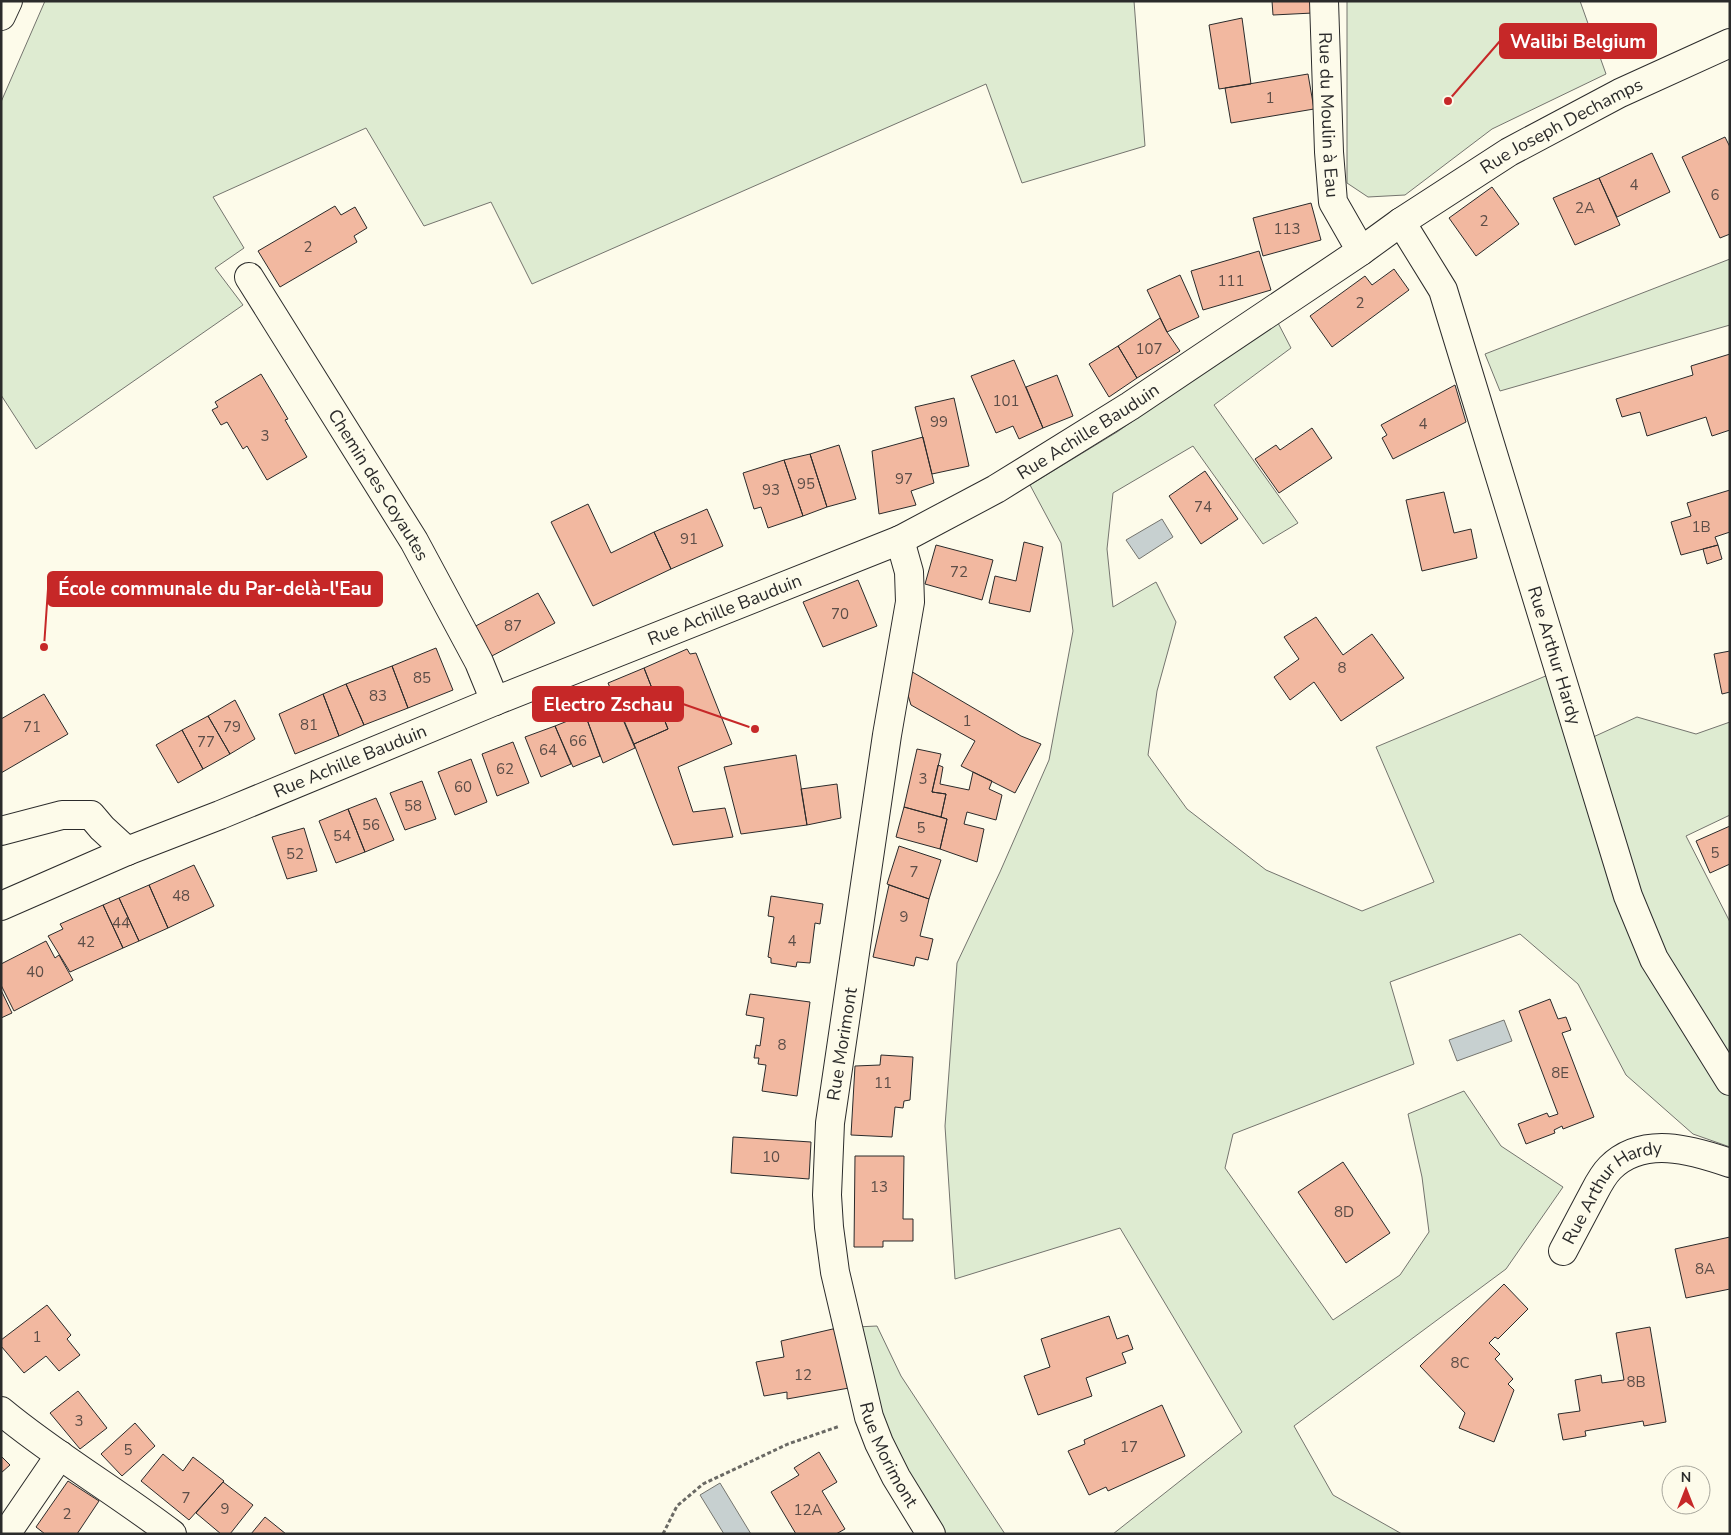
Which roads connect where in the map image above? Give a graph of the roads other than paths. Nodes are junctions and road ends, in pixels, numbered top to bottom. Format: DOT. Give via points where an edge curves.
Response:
graph roads {
  1 [pos="8,1"];
  2 [pos="1324,1"];
  3 [pos="1,16"];
  4 [pos="1730,43"];
  5 [pos="1401,222"];
  6 [pos="1361,251"];
  7 [pos="249,277"];
  8 [pos="900,540"];
  9 [pos="494,701"];
  10 [pos="1,831"];
  11 [pos="126,851"];
  12 [pos="1,906"];
  13 [pos="1730,1081"];
  14 [pos="1730,1163"];
  15 [pos="1563,1251"];
  16 [pos="1,1411"];
  17 [pos="60,1454"];
  18 [pos="6,1534"];
  19 [pos="172,1534"];
  20 [pos="930,1534"];
  1 -- 3 [label="main road"];
  2 -- 6 [label="main road, Rue du Moulin à Eau" via="1333,202"];
  4 -- 5 [label="main road, Rue Joseph Dechamps" via="1620,93 1509,152"];
  5 -- 6 [label="main road, Rue Achille Bauduin"];
  5 -- 13 [label="main road, Rue Arthur Hardy" via="1443,290 1628,896 1654,959"];
  6 -- 8 [label="main road, Rue Achille Bauduin" via="1130,406 996,489"];
  7 -- 9 [label="main road, Chemin des Coyautes" via="414,541 480,662"];
  8 -- 9 [label="main road, Rue Achille Bauduin"];
  8 -- 20 [label="main road, Rue Morimont" via="908,572 910,602 887,735 830,1123 827,1195 835,1272 869,1417 892,1469"];
  9 -- 11 [label="main road, Rue Achille Bauduin"];
  10 -- 11 [label="main road" via="62,815 91,815"];
  11 -- 12 [label="main road, Rue Achille Bauduin"];
  14 -- 15 [label="main road, Rue Arthur Hardy" via="1701,1153 1670,1148 1646,1148 1626,1156 1601,1180"];
  16 -- 17 [label="main road"];
  17 -- 18 [label="main road"];
  17 -- 19 [label="main road"];
}
